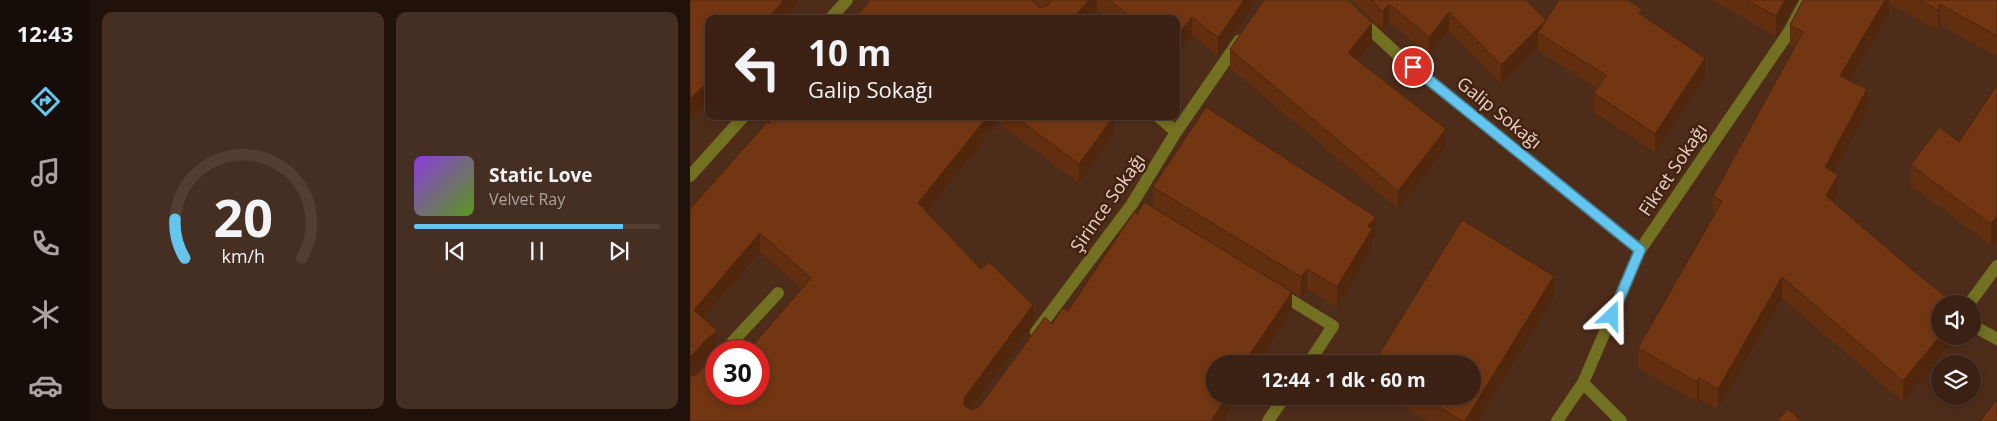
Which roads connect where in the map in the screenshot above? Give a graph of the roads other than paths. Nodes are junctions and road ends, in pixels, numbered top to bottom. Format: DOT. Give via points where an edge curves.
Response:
graph roads {
  1 [pos="847,0"];
  2 [pos="1339,0"];
  3 [pos="1806,0"];
  4 [pos="834,15"];
  5 [pos="1244,33"];
  6 [pos="740,120"];
  7 [pos="1162,120"];
  8 [pos="1176,132"];
  9 [pos="692,171"];
  10 [pos="1640,250"];
  11 [pos="1997,266"];
  12 [pos="1266,285"];
  13 [pos="778,293"];
  14 [pos="1976,295"];
  15 [pos="1981,331"];
  16 [pos="1997,339"];
  17 [pos="734,340"];
  18 [pos="1028,343"];
  19 [pos="1314,355"];
  20 [pos="1583,383"];
  21 [pos="1279,405"];
  22 [pos="1268,421"];
  23 [pos="1557,421"];
  24 [pos="1621,421"];
  1 -- 4 [label="street"];
  2 -- 10 [label="street, Galip Sokağı" via="1398,55"];
  3 -- 10 [label="street, Fikret Sokağı" via="1789,32"];
  5 -- 8 [label="street, Şirince Sokağı"];
  6 -- 9 [label="street"];
  7 -- 8 [label="street"];
  8 -- 18 [label="street, Şirince Sokağı" via="1136,207"];
  10 -- 20 [label="street, Fikret Sokağı"];
  11 -- 14 [label="street"];
  12 -- 19 [label="street" via="1334,326"];
  13 -- 17 [label="street"];
  15 -- 16 [label="street"];
  20 -- 23 [label="street, Fikret Sokağı"];
  20 -- 24 [label="street"];
  21 -- 22 [label="street"];
}
